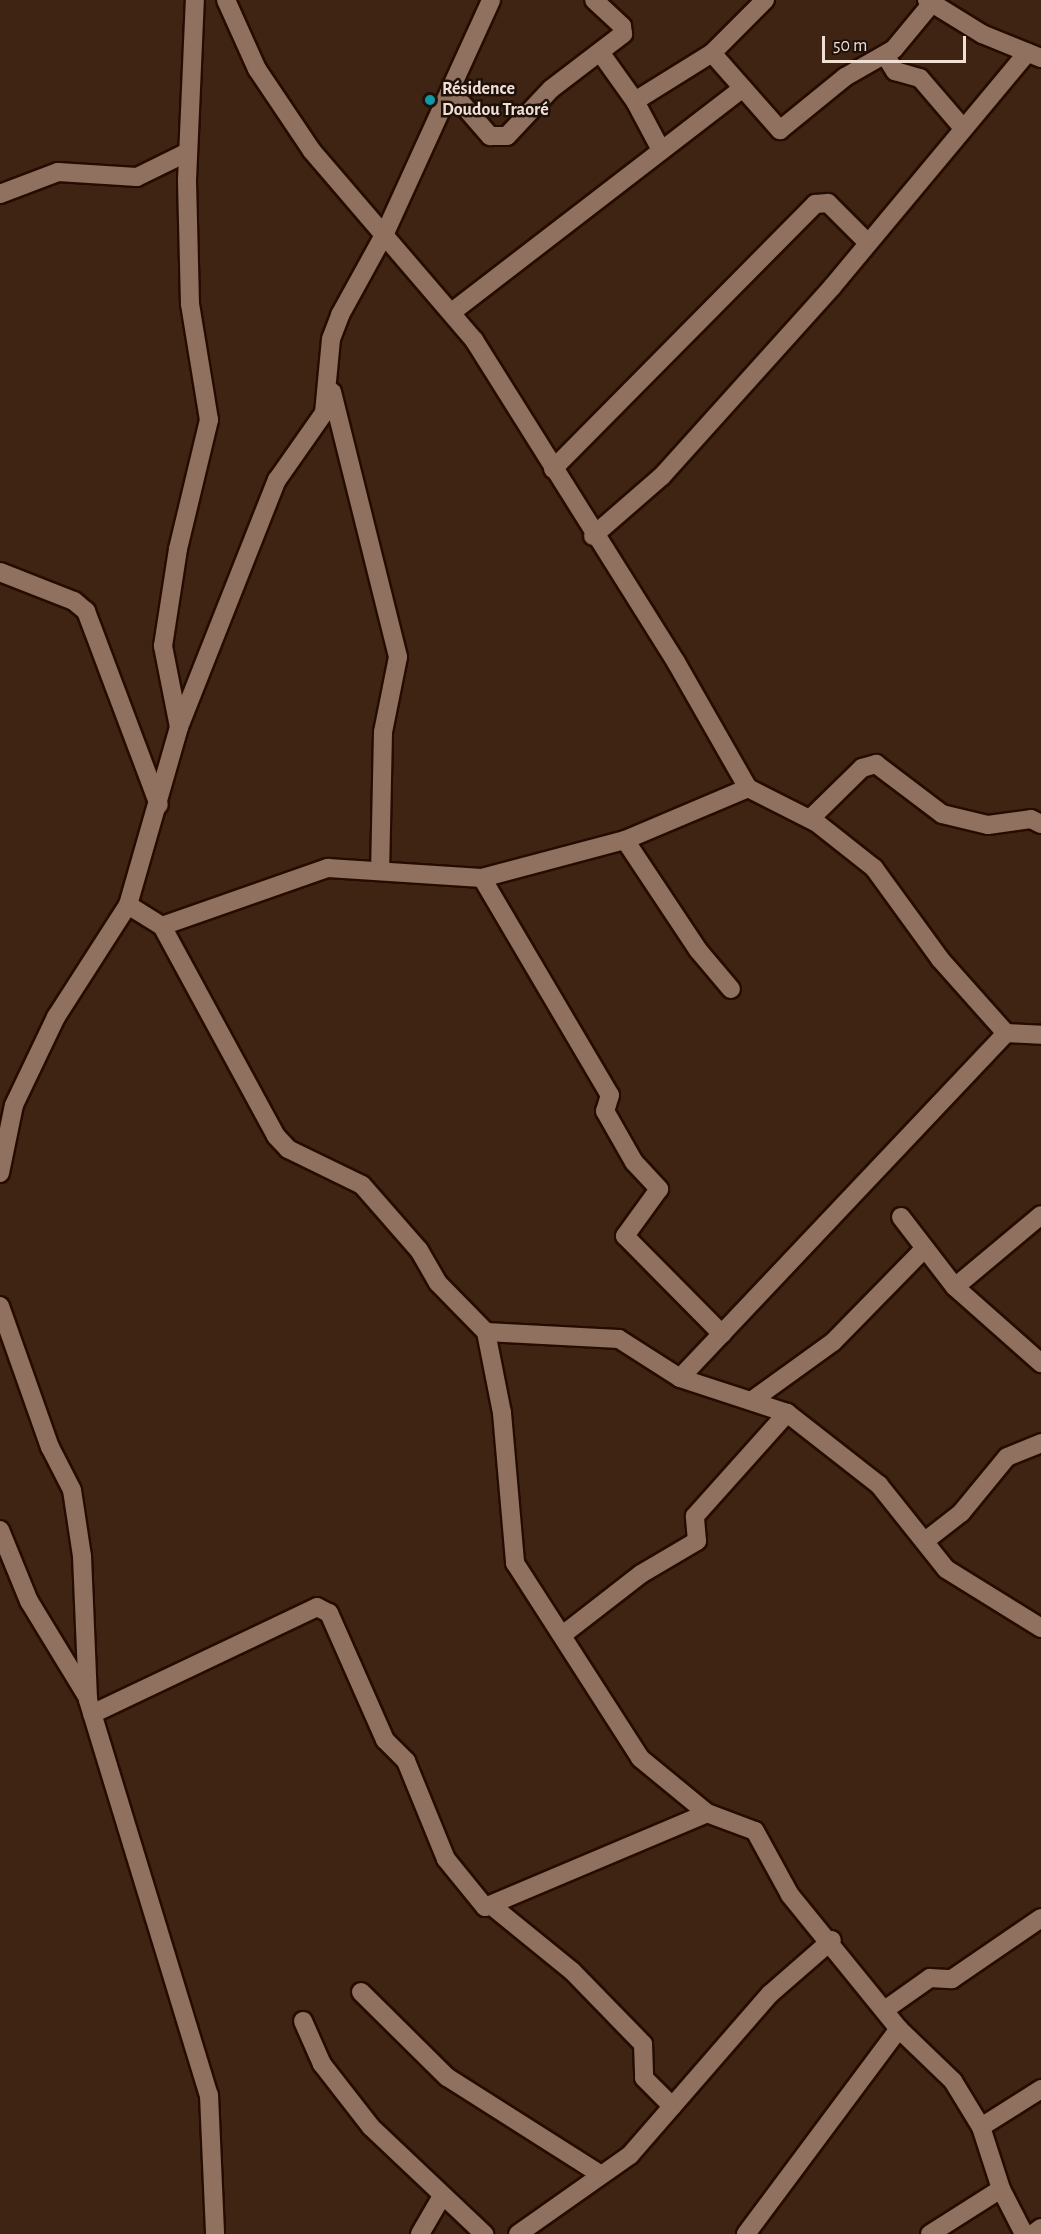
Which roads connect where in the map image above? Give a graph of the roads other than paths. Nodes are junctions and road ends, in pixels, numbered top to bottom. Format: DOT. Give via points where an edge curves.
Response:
graph roads {
  1 [pos="195,0"];
  2 [pos="226,0"];
  3 [pos="492,0"];
  4 [pos="594,0"];
  5 [pos="765,0"];
  6 [pos="929,1"];
  7 [pos="600,52"];
  8 [pos="712,53"];
  9 [pos="885,55"];
  10 [pos="1034,55"];
  11 [pos="742,88"];
  12 [pos="451,91"];
  13 [pos="635,101"];
  14 [pos="963,128"];
  15 [pos="661,150"];
  16 [pos="188,152"];
  17 [pos="0,194"];
  18 [pos="385,233"];
  19 [pos="867,242"];
  20 [pos="452,312"];
  21 [pos="328,372"];
  22 [pos="553,469"];
  23 [pos="593,536"];
  24 [pos="0,572"];
  25 [pos="179,727"];
  26 [pos="748,788"];
  27 [pos="159,805"];
  28 [pos="810,819"];
  29 [pos="1041,824"];
  30 [pos="626,840"];
  31 [pos="380,871"];
  32 [pos="482,878"];
  33 [pos="128,905"];
  34 [pos="162,926"];
  35 [pos="731,989"];
  36 [pos="1006,1033"];
  37 [pos="1041,1035"];
  38 [pos="0,1173"];
  39 [pos="1041,1215"];
  40 [pos="901,1217"];
  41 [pos="922,1251"];
  42 [pos="955,1287"];
  43 [pos="0,1306"];
  44 [pos="486,1332"];
  45 [pos="722,1334"];
  46 [pos="1041,1363"];
  47 [pos="680,1378"];
  48 [pos="754,1399"];
  49 [pos="787,1413"];
  50 [pos="1041,1443"];
  51 [pos="0,1530"];
  52 [pos="925,1540"];
  53 [pos="1041,1628"];
  54 [pos="565,1633"];
  55 [pos="90,1707"];
  56 [pos="707,1813"];
  57 [pos="492,1906"];
  58 [pos="1041,1918"];
  59 [pos="832,1940"];
  60 [pos="361,1992"];
  61 [pos="886,2009"];
  62 [pos="303,2021"];
  63 [pos="899,2029"];
  64 [pos="1041,2089"];
  65 [pos="672,2106"];
  66 [pos="981,2127"];
  67 [pos="600,2174"];
  68 [pos="1001,2189"];
  69 [pos="442,2196"];
  70 [pos="1041,2228"];
  71 [pos="215,2234"];
  72 [pos="420,2234"];
  73 [pos="484,2234"];
  74 [pos="518,2234"];
  75 [pos="746,2234"];
  76 [pos="930,2234"];
  77 [pos="1024,2234"];
  78 [pos="1033,2234"];
  1 -- 16 [label="street"];
  2 -- 18 [label="street" via="280,108"];
  3 -- 12 [label="street"];
  4 -- 7 [label="street" via="623,28"];
  5 -- 8 [label="street"];
  6 -- 9 [label="street"];
  6 -- 10 [label="street"];
  7 -- 12 [label="street" via="551,89 501,139 490,136"];
  7 -- 13 [label="street"];
  8 -- 11 [label="street"];
  8 -- 13 [label="street"];
  9 -- 11 [label="street" via="845,77 780,130"];
  9 -- 14 [label="street" via="895,71 920,78"];
  10 -- 14 [label="street"];
  11 -- 15 [label="street"];
  12 -- 18 [label="street"];
  13 -- 15 [label="street"];
  14 -- 19 [label="street"];
  15 -- 20 [label="street"];
  16 -- 17 [label="street" via="137,177 58,172"];
  16 -- 25 [label="street" via="190,304 209,420 178,549 164,646"];
  18 -- 20 [label="street"];
  18 -- 21 [label="street" via="340,315"];
  19 -- 22 [label="street" via="828,202 815,204"];
  19 -- 23 [label="street" via="662,476"];
  20 -- 22 [label="street"];
  21 -- 25 [label="street" via="324,413 277,480"];
  21 -- 31 [label="street" via="398,657 383,732"];
  22 -- 23 [label="street"];
  23 -- 26 [label="street" via="676,662"];
  24 -- 27 [label="street" via="74,601 86,611"];
  25 -- 27 [label="street"];
  26 -- 28 [label="street"];
  26 -- 30 [label="street"];
  27 -- 33 [label="street"];
  28 -- 29 [label="street" via="862,768 876,764 942,814 988,825 1031,819"];
  28 -- 36 [label="street" via="874,868 940,959"];
  30 -- 32 [label="street"];
  30 -- 35 [label="street" via="698,950"];
  31 -- 32 [label="street"];
  31 -- 34 [label="street" via="321,869"];
  32 -- 45 [label="street" via="610,1095 605,1111 634,1162 659,1189 625,1236"];
  33 -- 34 [label="street"];
  33 -- 38 [label="street" via="56,1017 15,1105"];
  34 -- 44 [label="street" via="276,1136 288,1149 362,1185 419,1250 438,1283"];
  36 -- 37 [label="street"];
  36 -- 45 [label="street"];
  39 -- 42 [label="street"];
  40 -- 41 [label="street"];
  41 -- 42 [label="street"];
  41 -- 48 [label="street" via="833,1342"];
  42 -- 46 [label="street"];
  43 -- 55 [label="street" via="74,1497"];
  44 -- 47 [label="street" via="619,1339"];
  44 -- 54 [label="street" via="502,1413 512,1550"];
  45 -- 47 [label="street"];
  47 -- 48 [label="street" via="722,1396"];
  48 -- 49 [label="street"];
  49 -- 52 [label="street" via="879,1485"];
  49 -- 54 [label="street" via="695,1516 697,1541 640,1574"];
  50 -- 52 [label="street" via="1007,1457 961,1513"];
  51 -- 55 [label="street" via="30,1601"];
  52 -- 53 [label="street" via="946,1569"];
  54 -- 56 [label="street" via="640,1758"];
  55 -- 57 [label="street" via="300,1611 323,1608 385,1740 406,1761 446,1859 482,1905"];
  55 -- 71 [label="street" via="208,2095"];
  56 -- 57 [label="street"];
  56 -- 59 [label="street" via="755,1831 790,1894"];
  57 -- 65 [label="street" via="572,1971 642,2044 644,2078"];
  58 -- 61 [label="street" via="952,1979 930,1978"];
  59 -- 61 [label="street"];
  59 -- 65 [label="street" via="770,1994"];
  60 -- 67 [label="street" via="447,2077"];
  61 -- 63 [label="street"];
  62 -- 69 [label="street" via="322,2064 358,2111"];
  63 -- 66 [label="street" via="938,2062"];
  63 -- 75 [label="street"];
  64 -- 66 [label="street"];
  65 -- 67 [label="street" via="630,2155"];
  66 -- 68 [label="street"];
  67 -- 74 [label="street"];
  68 -- 76 [label="street"];
  68 -- 77 [label="street"];
  69 -- 72 [label="street"];
  69 -- 73 [label="street"];
  70 -- 78 [label="street"];
}
